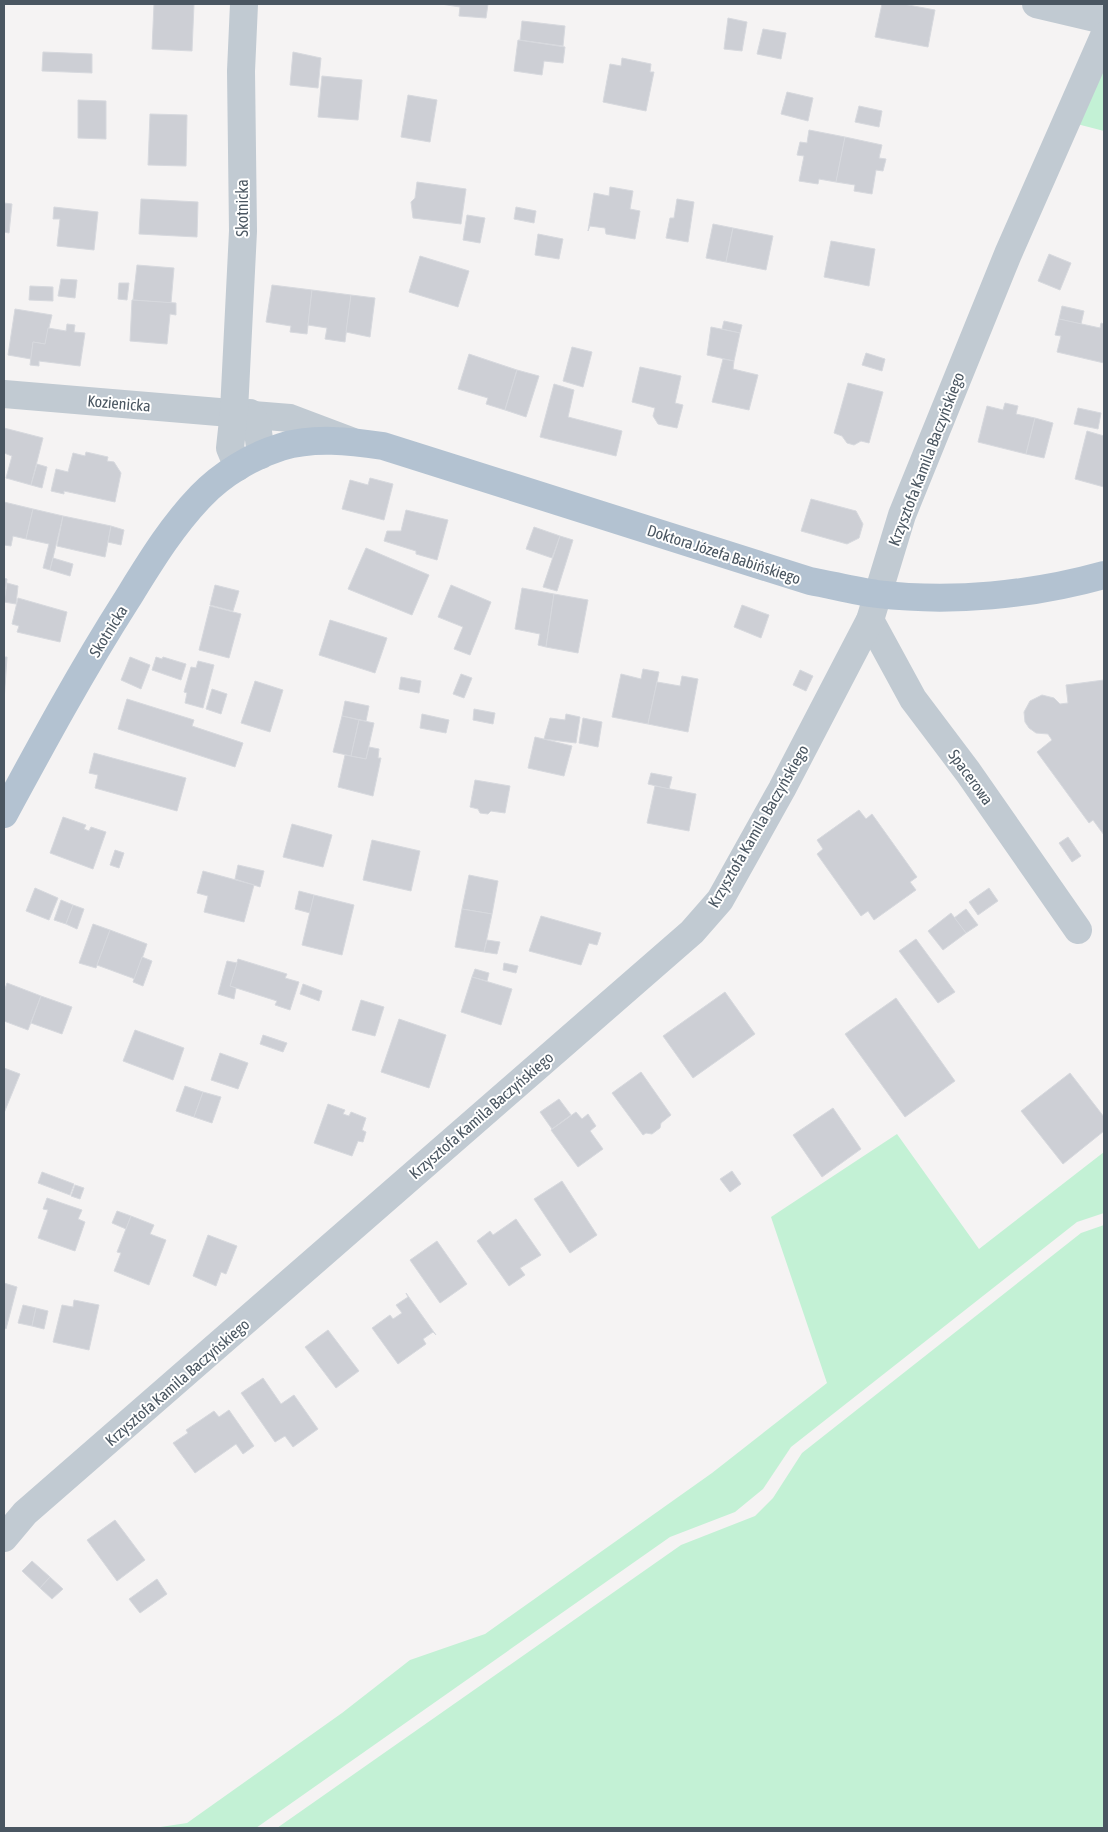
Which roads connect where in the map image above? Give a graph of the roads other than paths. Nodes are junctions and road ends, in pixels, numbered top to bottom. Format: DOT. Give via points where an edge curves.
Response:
graph roads {
  1 [pos="244,4"];
  2 [pos="1036,4"];
  3 [pos="1104,20"];
  4 [pos="1104,36"];
  5 [pos="4,394"];
  6 [pos="242,412"];
  7 [pos="352,442"];
  8 [pos="249,461"];
  9 [pos="1104,575"];
  10 [pos="877,594"];
  11 [pos="870,620"];
  12 [pos="4,814"];
  13 [pos="1078,930"];
  14 [pos="4,1538"];
  1 -- 6 [label="street, Skotnicka" via="241,71"];
  2 -- 3 [label="street"];
  4 -- 10 [label="street, Krzysztofa Kamila Baczyńskiego" via="1008,254 902,515"];
  5 -- 6 [label="street, Kozienicka"];
  6 -- 7 [label="street" via="290,418"];
  6 -- 8 [label="street, Skotnicka" via="257,424"];
  7 -- 8 [label="main road, Skotnicka" via="290,445"];
  7 -- 10 [label="main road, Doktora Józefa Babińskiego" via="412,454 810,581"];
  8 -- 12 [label="main road, Skotnicka" via="201,496 168,535 63,704"];
  9 -- 10 [label="main road, Doktora Józefa Babińskiego" via="1039,589 992,594 929,598"];
  10 -- 11 [label="street, Krzysztofa Kamila Baczyńskiego"];
  11 -- 13 [label="street, Spacerowa" via="913,699 979,787"];
  11 -- 14 [label="street, Krzysztofa Kamila Baczyńskiego" via="720,900 692,932 25,1513"];
}
